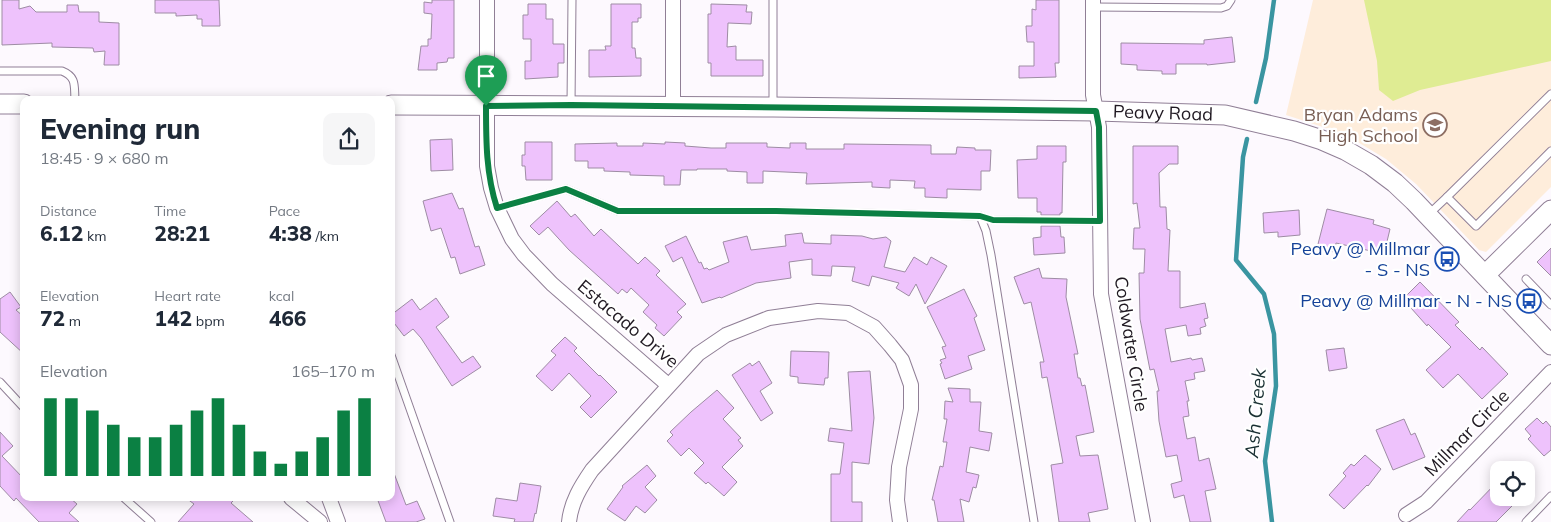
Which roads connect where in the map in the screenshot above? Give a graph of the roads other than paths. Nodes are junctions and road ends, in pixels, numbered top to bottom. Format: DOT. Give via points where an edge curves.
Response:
graph roads {
  1 [pos="487,0"];
  2 [pos="572,0"];
  3 [pos="673,0"];
  4 [pos="773,0"];
  5 [pos="1231,0"];
  6 [pos="1093,4"];
  7 [pos="0,71"];
  8 [pos="1551,94"];
  9 [pos="75,96"];
  10 [pos="0,104"];
  11 [pos="20,104"];
  12 [pos="395,105"];
  13 [pos="571,105"];
  14 [pos="486,106"];
  15 [pos="773,106"];
  16 [pos="673,107"];
  17 [pos="1096,111"];
  18 [pos="1551,151"];
  19 [pos="1447,197"];
  20 [pos="497,208"];
  21 [pos="1551,210"];
  22 [pos="1428,215"];
  23 [pos="980,216"];
  24 [pos="1100,221"];
  25 [pos="1485,275"];
  26 [pos="1526,279"];
  27 [pos="1551,305"];
  28 [pos="1551,345"];
  29 [pos="395,366"];
  30 [pos="1551,372"];
  31 [pos="0,382"];
  32 [pos="668,385"];
  33 [pos="20,404"];
  34 [pos="1551,496"];
  35 [pos="127,501"];
  36 [pos="295,501"];
  37 [pos="330,501"];
  38 [pos="1406,514"];
  39 [pos="151,522"];
  40 [pos="320,522"];
  41 [pos="338,522"];
  42 [pos="450,522"];
  43 [pos="569,522"];
  44 [pos="900,522"];
  45 [pos="1034,522"];
  46 [pos="1143,522"];
  47 [pos="1526,522"];
  1 -- 14 [label="street, Estacado Drive"];
  2 -- 13 [label="lane"];
  3 -- 16 [label="street"];
  4 -- 15 [label="lane"];
  5 -- 6 [label="lane" via="1221,8"];
  6 -- 17 [label="street, Coldwater Circle" via="1093,96"];
  7 -- 9 [label="lane" via="62,71 74,80"];
  8 -- 19 [label="lane"];
  10 -- 11 [label="street"];
  12 -- 14 [label="street, Peavy Road"];
  13 -- 14 [label="street, Peavy Road"];
  13 -- 16 [label="street, Peavy Road"];
  14 -- 20 [label="street, Estacado Drive" via="487,166"];
  15 -- 16 [label="street, Peavy Road"];
  15 -- 17 [label="street, Peavy Road"];
  17 -- 22 [label="street, Peavy Road" via="1225,115 1294,131 1345,150 1371,165"];
  17 -- 24 [label="street, Coldwater Circle"];
  18 -- 19 [label="lane" via="1476,226"];
  19 -- 22 [label="lane"];
  20 -- 23 [label="lane" via="566,189 618,211"];
  20 -- 32 [label="street, Estacado Drive" via="512,239 552,284"];
  21 -- 25 [label="street"];
  22 -- 25 [label="street, Peavy Road"];
  23 -- 24 [label="lane" via="993,220"];
  23 -- 45 [label="lane" via="991,255"];
  24 -- 46 [label="street, Coldwater Circle" via="1101,294"];
  25 -- 28 [label="street, Peavy Road"];
  26 -- 27 [label="lane"];
  29 -- 42 [label="lane"];
  30 -- 38 [label="street, Millmar Circle" via="1426,502"];
  31 -- 33 [label="lane"];
  32 -- 43 [label="street" via="592,470 578,491"];
  32 -- 44 [label="street, Estacado Drive" via="698,354 726,334 769,318 818,311 848,313 874,327 902,360 911,384 911,409 899,467 897,500"];
  34 -- 47 [label="lane"];
  35 -- 39 [label="lane"];
  36 -- 40 [label="street"];
  37 -- 41 [label="street"];
}
